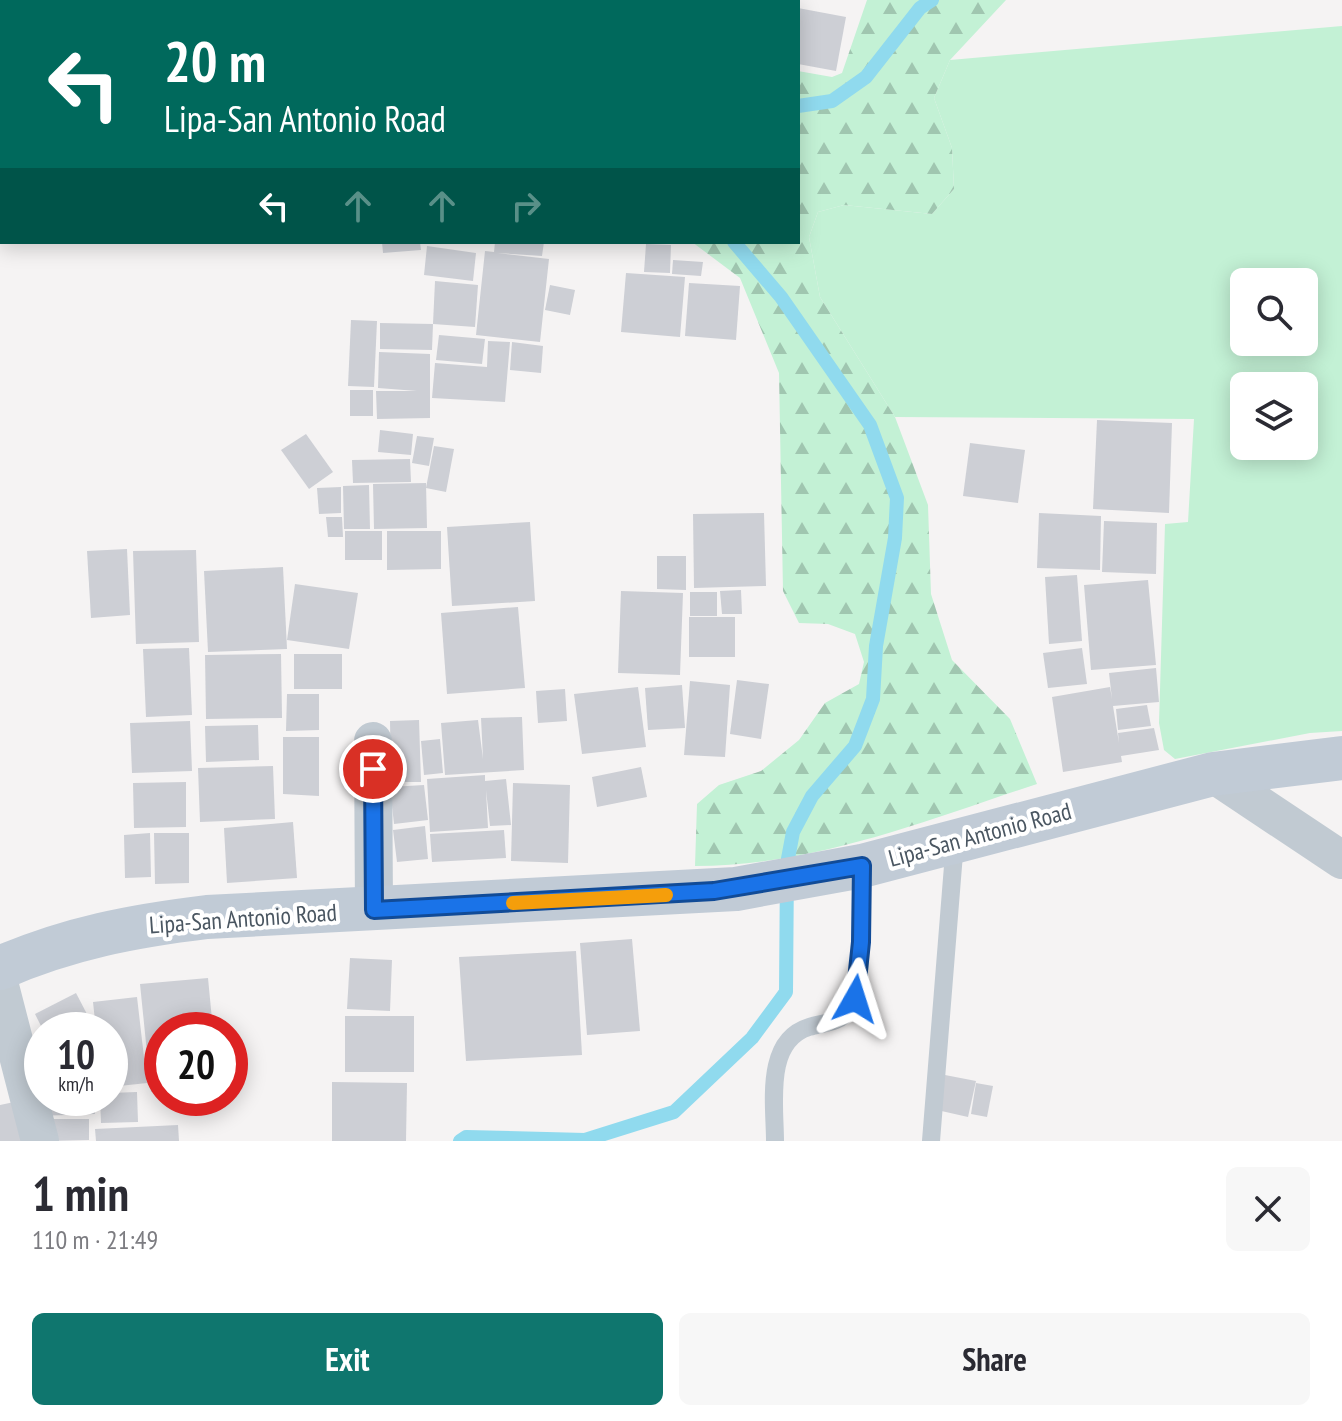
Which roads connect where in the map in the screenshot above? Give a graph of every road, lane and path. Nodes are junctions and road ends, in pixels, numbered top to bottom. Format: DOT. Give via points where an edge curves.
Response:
graph roads {
  1 [pos="373,741"];
  2 [pos="1342,758"];
  3 [pos="1213,774"];
  4 [pos="955,841"];
  5 [pos="1342,860"];
  6 [pos="853,868"];
  7 [pos="374,910"];
  8 [pos="0,968"];
  9 [pos="0,986"];
  10 [pos="40,1141"];
  11 [pos="775,1141"];
  12 [pos="931,1141"];
  1 -- 7 [label="street"];
  2 -- 3 [label="main road, Lipa-San Antonio Road"];
  3 -- 4 [label="main road, Lipa-San Antonio Road"];
  3 -- 5 [label="street"];
  4 -- 6 [label="main road, Lipa-San Antonio Road"];
  4 -- 12 [label="lane"];
  6 -- 7 [label="main road, Lipa-San Antonio Road" via="736,889"];
  6 -- 11 [label="lane" via="861,942 855,999 848,1012 789,1039 775,1082"];
  7 -- 8 [label="main road, Lipa-San Antonio Road" via="153,924 54,945"];
  9 -- 10 [label="street"];
}
